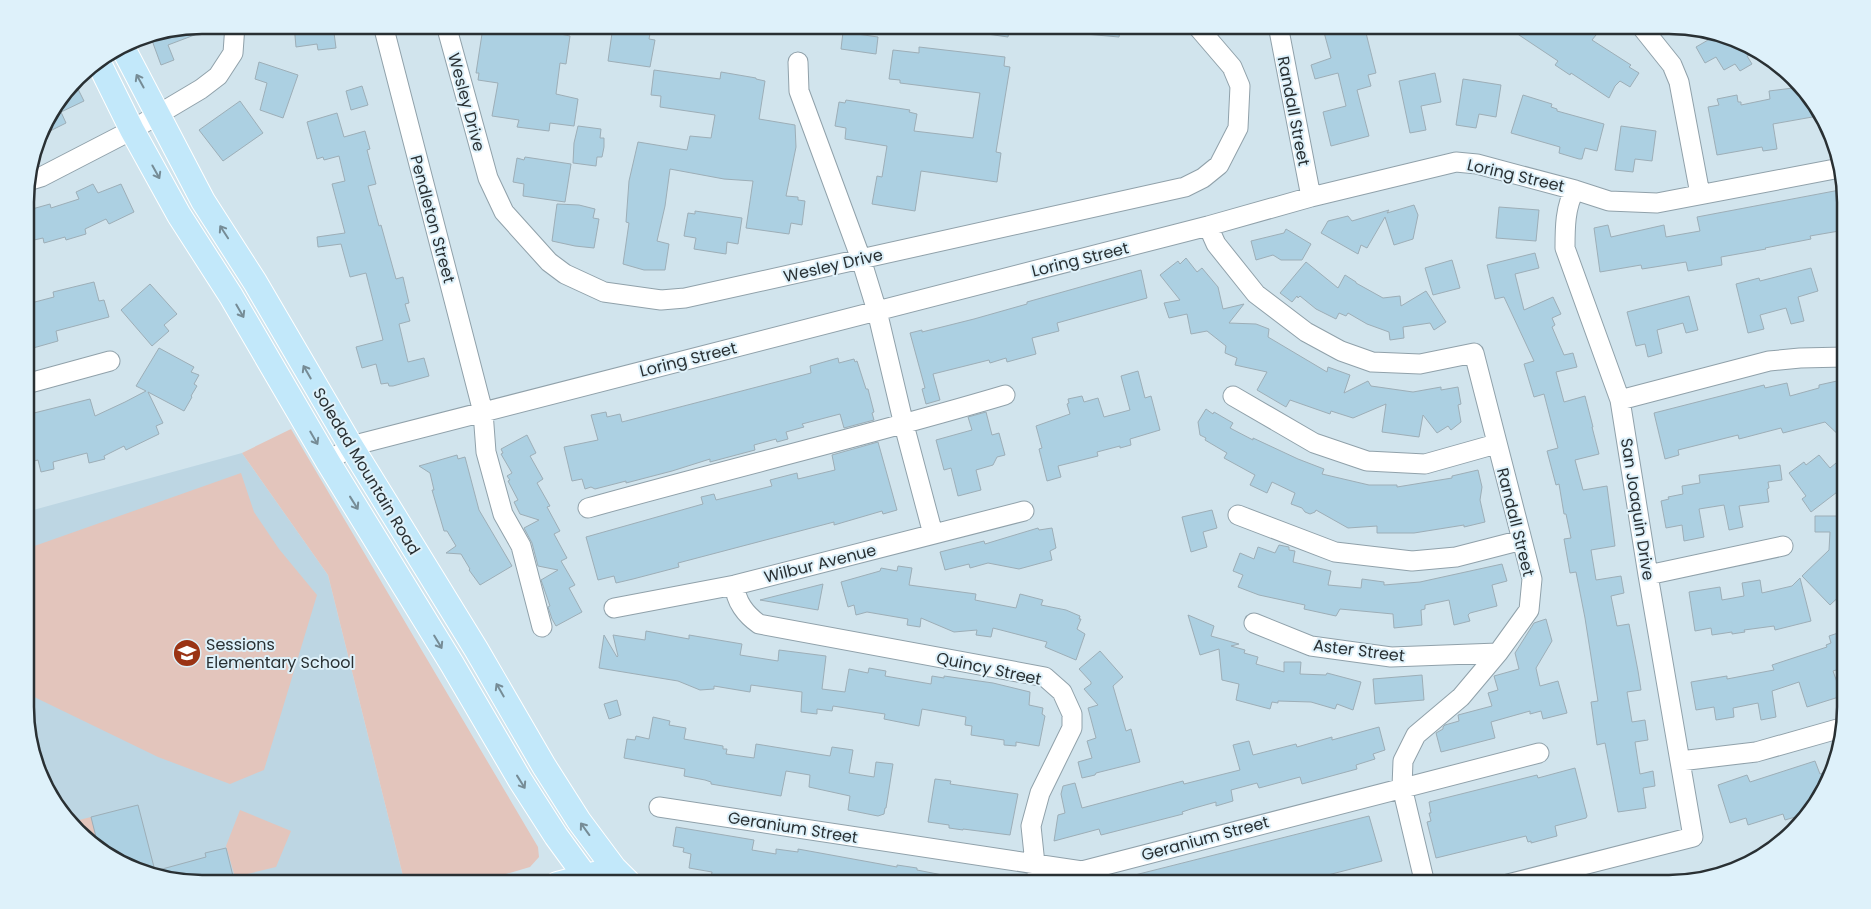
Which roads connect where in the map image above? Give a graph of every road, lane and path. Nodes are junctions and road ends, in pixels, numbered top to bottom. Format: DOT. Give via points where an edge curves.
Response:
graph roads {
  1 [pos="234,34"];
  2 [pos="385,34"];
  3 [pos="448,34"];
  4 [pos="1204,34"];
  5 [pos="1280,34"];
  6 [pos="1647,34"];
  7 [pos="125,53"];
  8 [pos="798,62"];
  9 [pos="101,68"];
  10 [pos="158,115"];
  11 [pos="132,130"];
  12 [pos="1834,169"];
  13 [pos="35,179"];
  14 [pos="1575,190"];
  15 [pos="1700,194"];
  16 [pos="1311,197"];
  17 [pos="1208,226"];
  18 [pos="861,259"];
  19 [pos="877,311"];
  20 [pos="1837,357"];
  21 [pos="110,360"];
  22 [pos="34,382"];
  23 [pos="1005,395"];
  24 [pos="1233,396"];
  25 [pos="1620,400"];
  26 [pos="483,412"];
  27 [pos="904,425"];
  28 [pos="1496,444"];
  29 [pos="351,446"];
  30 [pos="328,462"];
  31 [pos="588,508"];
  32 [pos="1024,512"];
  33 [pos="1238,515"];
  34 [pos="933,534"];
  35 [pos="1522,540"];
  36 [pos="1783,546"];
  37 [pos="1648,575"];
  38 [pos="735,585"];
  39 [pos="614,608"];
  40 [pos="1254,623"];
  41 [pos="542,627"];
  42 [pos="1498,653"];
  43 [pos="1836,729"];
  44 [pos="1540,753"];
  45 [pos="1680,761"];
  46 [pos="1402,787"];
  47 [pos="659,807"];
  48 [pos="1035,864"];
  49 [pos="584,875"];
  50 [pos="621,875"];
  51 [pos="1038,875"];
  52 [pos="1424,875"];
  53 [pos="1543,875"];
  1 -- 10 [label="street" via="233,53 218,76"];
  2 -- 26 [label="street, Pendleton Street"];
  3 -- 18 [label="street, Wesley Drive" via="488,178 504,212 549,262 566,274 604,292 661,300 685,298"];
  4 -- 18 [label="street, Wesley Drive" via="1232,67 1240,86 1238,128 1219,165 1203,178 1185,186"];
  5 -- 16 [label="street, Randall Street"];
  6 -- 15 [label="street" via="1672,65 1679,82"];
  10 -- 7 [label="main road, Soledad Mountain Road, one-way"];
  8 -- 18 [label="street" via="800,91"];
  9 -- 11 [label="main road, Soledad Mountain Road"];
  10 -- 11 [label="street"];
  29 -- 10 [label="main road, Soledad Mountain Road, one-way" via="204,201"];
  11 -- 13 [label="street"];
  11 -- 30 [label="main road, Soledad Mountain Road, one-way" via="179,215 231,296"];
  12 -- 15 [label="street, Loring Street"];
  14 -- 15 [label="street, Loring Street" via="1609,201 1658,203"];
  14 -- 16 [label="street, Loring Street" via="1477,164 1456,162"];
  14 -- 25 [label="street, San Joaquin Drive" via="1570,197 1565,248"];
  16 -- 17 [label="street, Loring Street"];
  17 -- 19 [label="street, Loring Street"];
  17 -- 28 [label="street, Randall Street" via="1216,244 1256,294 1306,332 1341,351 1372,362 1420,364 1474,353"];
  18 -- 19 [label="street"];
  19 -- 26 [label="street, Loring Street"];
  19 -- 27 [label="street"];
  20 -- 25 [label="street" via="1769,361"];
  21 -- 22 [label="street"];
  23 -- 27 [label="street"];
  24 -- 28 [label="street" via="1314,443 1367,461 1425,464"];
  25 -- 37 [label="street, San Joaquin Drive"];
  26 -- 29 [label="street, Loring Street"];
  26 -- 41 [label="street, Pendleton Street" via="486,452 503,514 521,546"];
  27 -- 31 [label="street"];
  27 -- 34 [label="street"];
  28 -- 35 [label="street, Randall Street"];
  29 -- 30 [label="street, Loring Street"];
  50 -- 29 [label="main road, Soledad Mountain Road, one-way" via="579,821 544,766"];
  30 -- 49 [label="main road, Soledad Mountain Road, one-way" via="520,780"];
  32 -- 34 [label="street, Wilbur Avenue"];
  33 -- 35 [label="street" via="1335,552 1412,561 1456,557"];
  34 -- 38 [label="street, Wilbur Avenue"];
  35 -- 42 [label="street, Randall Street" via="1532,579 1528,610"];
  36 -- 37 [label="street"];
  37 -- 45 [label="street, San Joaquin Drive"];
  38 -- 39 [label="street, Wilbur Avenue"];
  38 -- 48 [label="street, Quincy Street" via="735,594 749,617 759,624 1044,678 1062,692 1072,714 1072,728 1040,793 1031,826"];
  40 -- 42 [label="street, Aster Street" via="1311,646 1391,658"];
  42 -- 46 [label="street, Randall Street" via="1461,696 1416,735 1403,761"];
  43 -- 45 [label="street" via="1756,752"];
  44 -- 46 [label="street, Geranium Street"];
  45 -- 53 [label="street, San Joaquin Drive" via="1693,837"];
  46 -- 48 [label="street, Geranium Street" via="1082,870"];
  46 -- 52 [label="street, Randall Street"];
  47 -- 48 [label="street, Geranium Street"];
  48 -- 51 [label="street, Quincy Street"];
}
